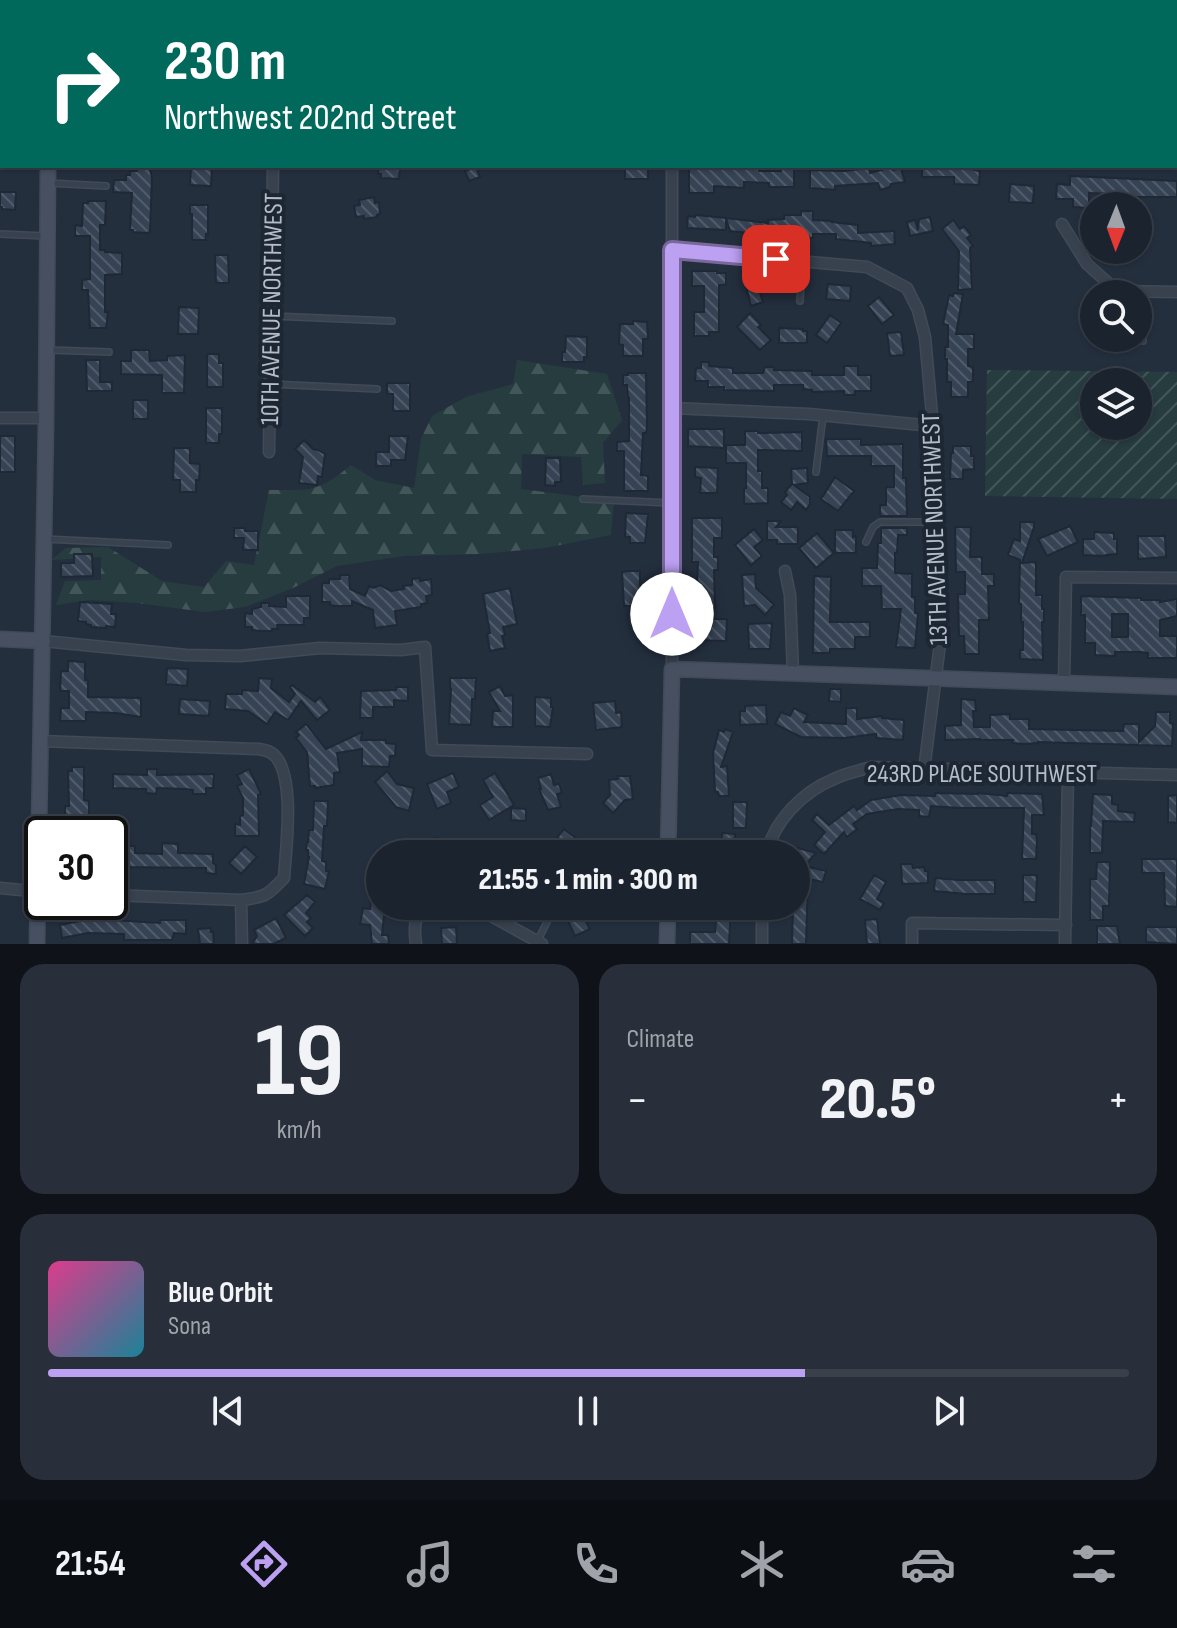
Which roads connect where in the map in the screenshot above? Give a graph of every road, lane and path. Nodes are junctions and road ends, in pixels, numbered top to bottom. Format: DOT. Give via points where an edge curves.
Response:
graph roads {
  1 [pos="48,168"];
  2 [pos="273,168"];
  3 [pos="672,168"];
  4 [pos="47,183"];
  5 [pos="106,186"];
  6 [pos="1062,224"];
  7 [pos="0,234"];
  8 [pos="47,236"];
  9 [pos="672,250"];
  10 [pos="802,262"];
  11 [pos="1105,280"];
  12 [pos="1152,291"];
  13 [pos="1177,292"];
  14 [pos="800,301"];
  15 [pos="271,316"];
  16 [pos="392,321"];
  17 [pos="47,350"];
  18 [pos="109,352"];
  19 [pos="270,384"];
  20 [pos="377,389"];
  21 [pos="672,408"];
  22 [pos="823,415"];
  23 [pos="0,418"];
  24 [pos="46,418"];
  25 [pos="933,426"];
  26 [pos="269,452"];
  27 [pos="816,472"];
  28 [pos="583,499"];
  29 [pos="672,503"];
  30 [pos="930,522"];
  31 [pos="44,539"];
  32 [pos="866,542"];
  33 [pos="168,545"];
  34 [pos="785,571"];
  35 [pos="1177,578"];
  36 [pos="0,639"];
  37 [pos="43,641"];
  38 [pos="672,669"];
  39 [pos="793,673"];
  40 [pos="935,678"];
  41 [pos="1064,683"];
  42 [pos="1177,687"];
  43 [pos="41,741"];
  44 [pos="587,754"];
  45 [pos="924,770"];
  46 [pos="1068,772"];
  47 [pos="1177,775"];
  48 [pos="41,816"];
  49 [pos="668,840"];
  50 [pos="773,840"];
  51 [pos="0,888"];
  52 [pos="24,890"];
  53 [pos="128,896"];
  54 [pos="241,900"];
  55 [pos="38,920"];
  56 [pos="416,920"];
  57 [pos="498,920"];
  58 [pos="549,920"];
  59 [pos="668,920"];
  60 [pos="762,920"];
  61 [pos="1066,925"];
  62 [pos="540,943"];
  63 [pos="37,944"];
  64 [pos="242,944"];
  65 [pos="416,944"];
  66 [pos="667,944"];
  67 [pos="762,944"];
  68 [pos="912,944"];
  69 [pos="1065,944"];
  1 -- 4 [label="main road"];
  2 -- 15 [label="street, 10TH AVENUE NORTHWEST"];
  3 -- 9 [label="street"];
  4 -- 5 [label="lane"];
  4 -- 8 [label="main road"];
  6 -- 11 [label="street" via="1087,264"];
  7 -- 8 [label="lane"];
  8 -- 17 [label="main road"];
  9 -- 10 [label="street"];
  9 -- 21 [label="street"];
  10 -- 14 [label="lane"];
  10 -- 25 [label="street, 13TH AVENUE NORTHWEST" via="867,267 907,288 925,337"];
  12 -- 13 [label="street"];
  15 -- 16 [label="lane"];
  15 -- 19 [label="street, 10TH AVENUE NORTHWEST"];
  17 -- 18 [label="lane"];
  17 -- 24 [label="main road"];
  19 -- 20 [label="lane"];
  19 -- 26 [label="street, 10TH AVENUE NORTHWEST"];
  21 -- 22 [label="street"];
  21 -- 29 [label="street"];
  22 -- 25 [label="street"];
  22 -- 27 [label="lane"];
  23 -- 24 [label="street"];
  24 -- 31 [label="main road"];
  25 -- 30 [label="street, 13TH AVENUE NORTHWEST"];
  28 -- 29 [label="lane"];
  29 -- 38 [label="street"];
  30 -- 32 [label="lane" via="880,522"];
  30 -- 40 [label="street, 13TH AVENUE NORTHWEST" via="942,628"];
  31 -- 33 [label="lane"];
  31 -- 37 [label="main road"];
  34 -- 39 [label="street"];
  35 -- 41 [label="street" via="1066,577"];
  36 -- 37 [label="main road"];
  37 -- 43 [label="main road"];
  37 -- 44 [label="street" via="240,656 320,648 425,647 432,750"];
  38 -- 39 [label="main road"];
  38 -- 49 [label="main road"];
  39 -- 40 [label="main road"];
  40 -- 41 [label="main road"];
  40 -- 45 [label="street, 13TH AVENUE NORTHWEST"];
  41 -- 42 [label="main road"];
  43 -- 48 [label="main road"];
  43 -- 54 [label="street" via="271,752 278,759 288,800 284,878 262,897"];
  45 -- 46 [label="street, 243RD PLACE SOUTHWEST"];
  45 -- 50 [label="street, 243RD PLACE SOUTHWEST" via="871,767 833,779 803,797"];
  46 -- 47 [label="street, 243RD PLACE SOUTHWEST"];
  46 -- 61 [label="street"];
  51 -- 52 [label="street"];
  53 -- 54 [label="street"];
  54 -- 64 [label="street"];
  55 -- 63 [label="main road"];
  56 -- 65 [label="street"];
  57 -- 62 [label="street"];
  58 -- 62 [label="lane"];
  59 -- 66 [label="main road"];
  60 -- 67 [label="street"];
  61 -- 68 [label="street" via="912,923"];
  61 -- 69 [label="street"];
}
